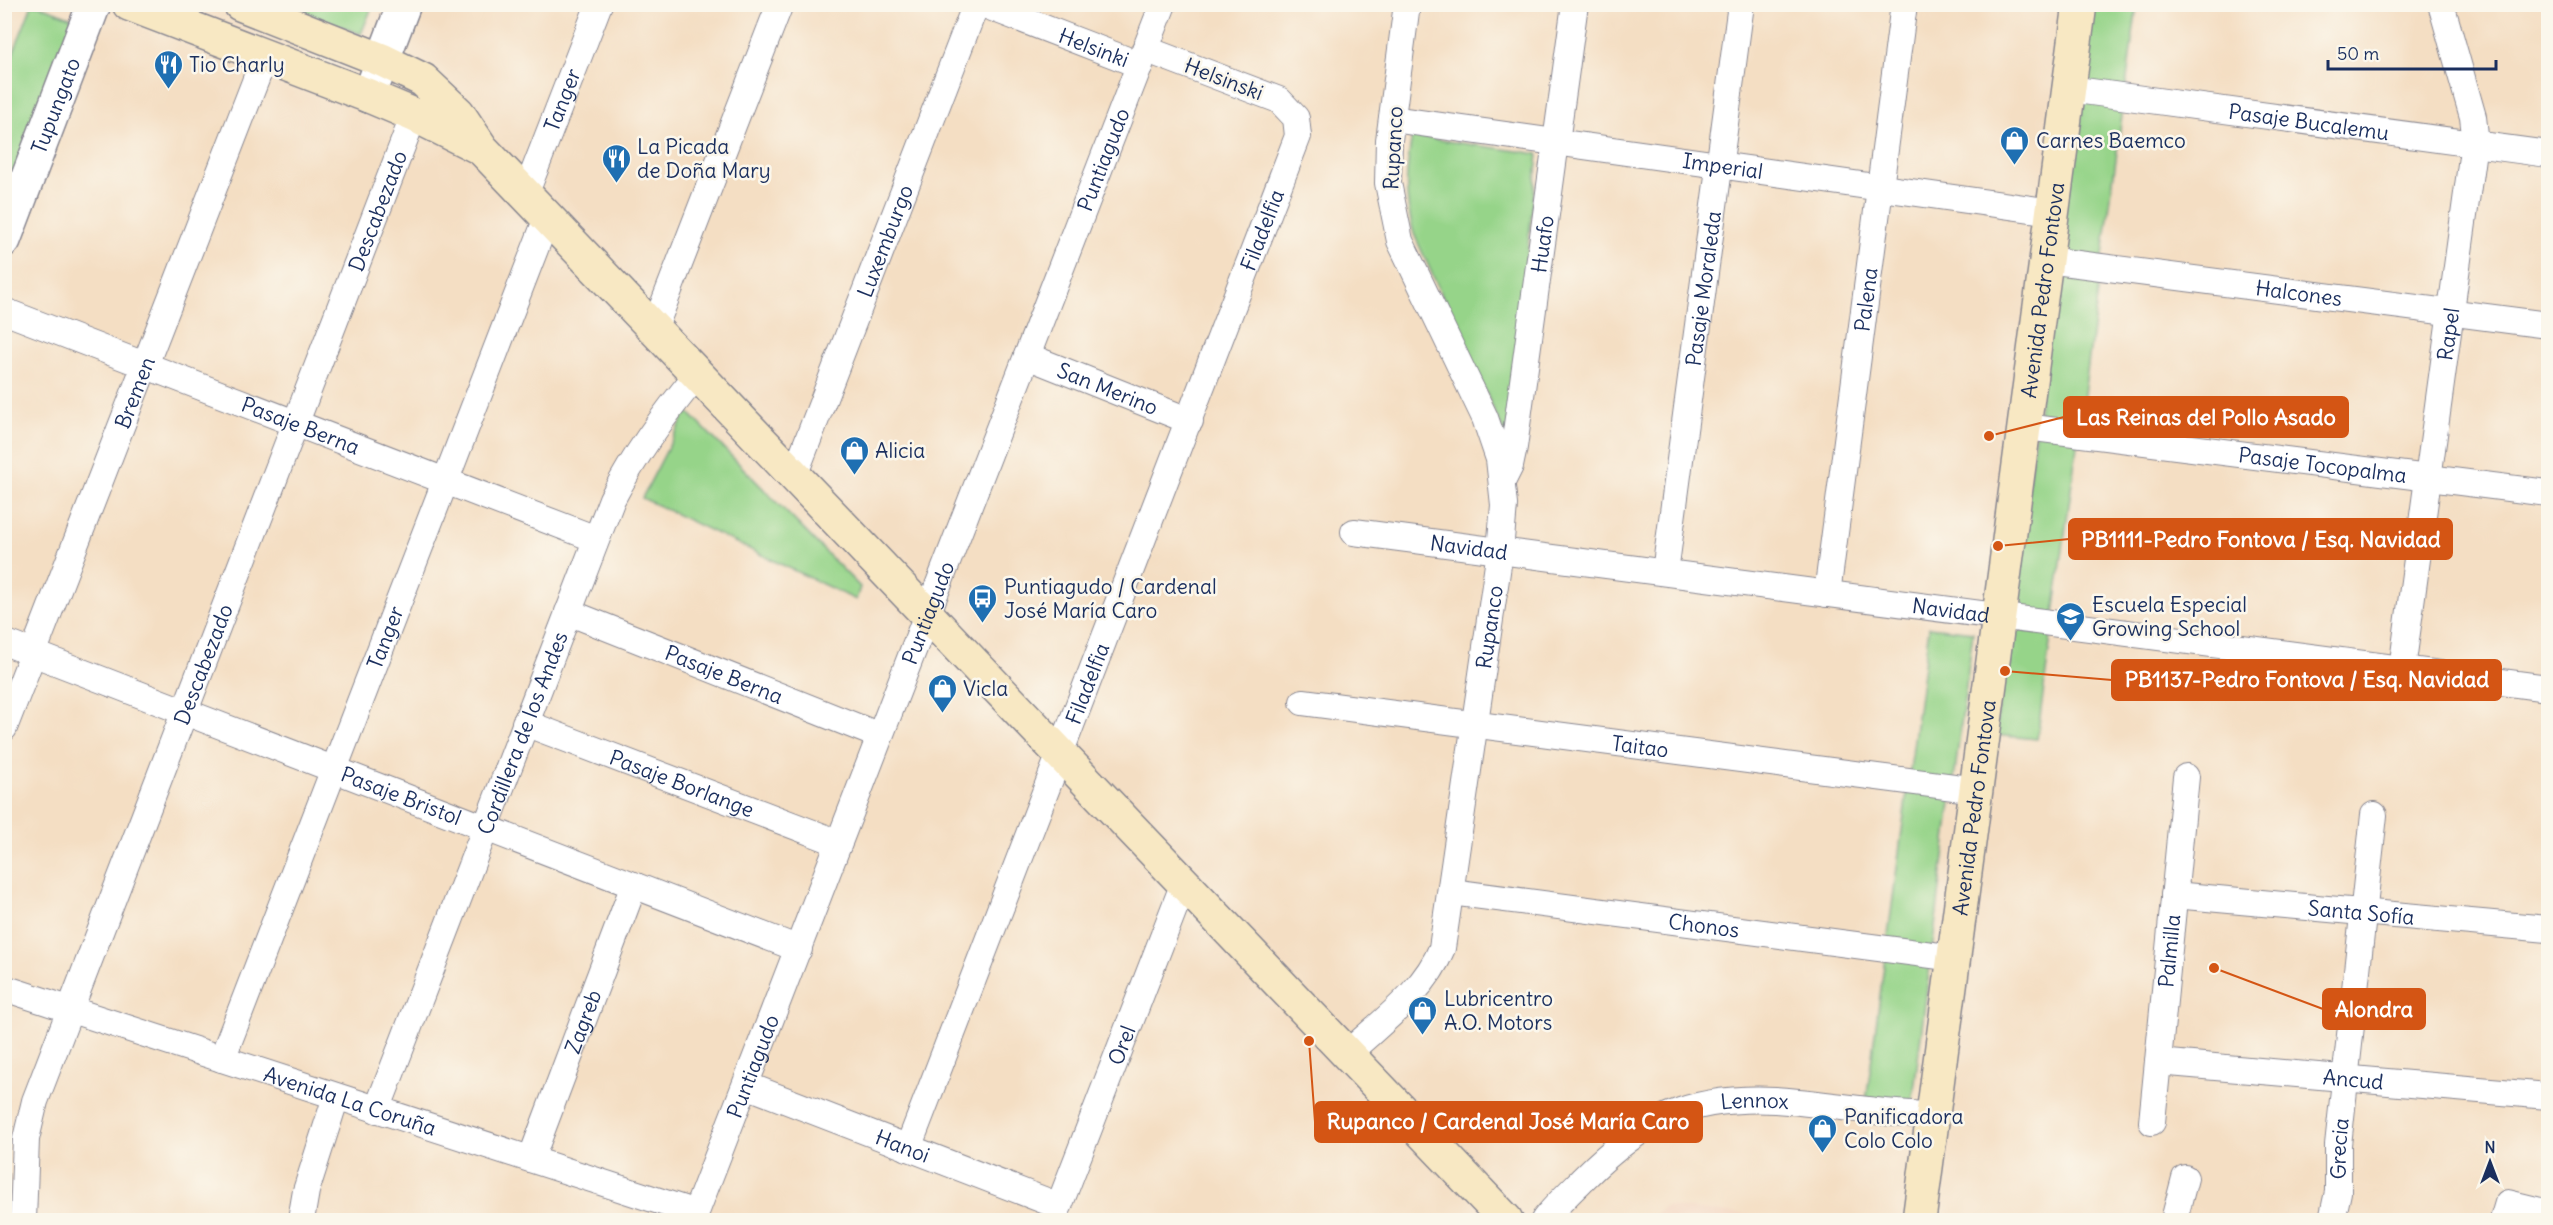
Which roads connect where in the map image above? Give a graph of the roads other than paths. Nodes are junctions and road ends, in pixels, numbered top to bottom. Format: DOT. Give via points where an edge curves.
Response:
graph roads {
  1 [pos="94,4"];
  2 [pos="129,4"];
  3 [pos="240,4"];
  4 [pos="404,4"];
  5 [pos="599,4"];
  6 [pos="780,4"];
  7 [pos="976,4"];
  8 [pos="982,4"];
  9 [pos="1163,4"];
  10 [pos="1407,4"];
  11 [pos="1575,4"];
  12 [pos="1741,4"];
  13 [pos="1904,4"];
  14 [pos="2080,4"];
  15 [pos="2441,4"];
  16 [pos="265,56"];
  17 [pos="1142,57"];
  18 [pos="382,60"];
  19 [pos="2069,89"];
  20 [pos="369,96"];
  21 [pos="414,115"];
  22 [pos="1296,118"];
  23 [pos="1392,119"];
  24 [pos="1556,142"];
  25 [pos="2474,144"];
  26 [pos="482,149"];
  27 [pos="2548,154"];
  28 [pos="1719,165"];
  29 [pos="1880,188"];
  30 [pos="525,195"];
  31 [pos="2053,212"];
  32 [pos="547,218"];
  33 [pos="4,240"];
  34 [pos="2047,260"];
  35 [pos="4,311"];
  36 [pos="2451,312"];
  37 [pos="2548,325"];
  38 [pos="654,329"];
  39 [pos="1027,356"];
  40 [pos="145,365"];
  41 [pos="697,375"];
  42 [pos="1190,421"];
  43 [pos="296,423"];
  44 [pos="2025,427"];
  45 [pos="794,476"];
  46 [pos="2428,478"];
  47 [pos="1503,480"];
  48 [pos="446,481"];
  49 [pos="2548,493"];
  50 [pos="1354,532"];
  51 [pos="596,539"];
  52 [pos="1500,551"];
  53 [pos="1665,572"];
  54 [pos="1827,594"];
  55 [pos="568,612"];
  56 [pos="927,615"];
  57 [pos="2000,616"];
  58 [pos="4,642"];
  59 [pos="33,654"];
  60 [pos="2402,669"];
  61 [pos="2548,688"];
  62 [pos="1303,702"];
  63 [pos="184,712"];
  64 [pos="525,723"];
  65 [pos="1475,725"];
  66 [pos="4,728"];
  67 [pos="880,736"];
  68 [pos="1060,754"];
  69 [pos="334,770"];
  70 [pos="2186,777"];
  71 [pos="1977,790"];
  72 [pos="2374,815"];
  73 [pos="485,828"];
  74 [pos="839,843"];
  75 [pos="1184,883"];
  76 [pos="634,885"];
  77 [pos="1451,891"];
  78 [pos="2174,895"];
  79 [pos="2363,912"];
  80 [pos="2548,929"];
  81 [pos="799,949"];
  82 [pos="1955,957"];
  83 [pos="4,988"];
  84 [pos="70,1009"];
  85 [pos="1347,1054"];
  86 [pos="222,1059"];
  87 [pos="2158,1062"];
  88 [pos="2345,1078"];
  89 [pos="746,1085"];
  90 [pos="2548,1096"];
  91 [pos="336,1097"];
  92 [pos="376,1110"];
  93 [pos="1934,1115"];
  94 [pos="2152,1122"];
  95 [pos="908,1148"];
  96 [pos="531,1159"];
  97 [pos="2185,1178"];
  98 [pos="1059,1206"];
  99 [pos="2506,1212"];
  100 [pos="2548,1213"];
  101 [pos="695,1217"];
  102 [pos="23,1221"];
  103 [pos="301,1221"];
  104 [pos="1506,1221"];
  105 [pos="1544,1221"];
  106 [pos="1919,1221"];
  107 [pos="2174,1221"];
  108 [pos="2332,1221"];
  1 -- 33 [label="street, Tupungato"];
  2 -- 16 [label="main road"];
  3 -- 18 [label="main road"];
  4 -- 18 [label="street"];
  5 -- 30 [label="street, Tanger"];
  6 -- 38 [label="street"];
  7 -- 45 [label="street, Luxemburgo"];
  8 -- 17 [label="street, Helsinki"];
  9 -- 17 [label="street, Puntiagudo"];
  10 -- 23 [label="street, Rupanco"];
  11 -- 24 [label="street, Huafo"];
  12 -- 28 [label="street, Pasaje Moraleda"];
  13 -- 29 [label="street, Palena"];
  14 -- 19 [label="main road, Avenida Pedro Fontova"];
  15 -- 25 [label="street, Rapel" via="2473,117"];
  16 -- 20 [label="main road"];
  16 -- 40 [label="street, Bremen"];
  17 -- 22 [label="street, Helsinski" via="1279,100"];
  17 -- 39 [label="street, Puntiagudo"];
  18 -- 20 [label="street"];
  18 -- 26 [label="main road" via="438,92"];
  19 -- 25 [label="street, Pasaje Bucalemu"];
  19 -- 31 [label="main road, Avenida Pedro Fontova"];
  20 -- 21 [label="main road"];
  21 -- 26 [label="main road"];
  21 -- 43 [label="street, Descabezado"];
  22 -- 42 [label="street, Filadelfia" via="1296,146"];
  23 -- 24 [label="street, Imperial"];
  23 -- 47 [label="street, Rupanco" via="1388,183 1400,241 1485,418"];
  24 -- 28 [label="street, Imperial"];
  24 -- 47 [label="street, Huafo" via="1512,457"];
  25 -- 27 [label="street, Pasaje Bucalemu"];
  25 -- 36 [label="street, Rapel"];
  26 -- 30 [label="main road"];
  28 -- 29 [label="street, Imperial"];
  28 -- 53 [label="street, Pasaje Moraleda"];
  29 -- 31 [label="street, Imperial"];
  29 -- 54 [label="street, Palena"];
  30 -- 32 [label="main road"];
  31 -- 34 [label="main road, Avenida Pedro Fontova"];
  32 -- 38 [label="main road"];
  32 -- 48 [label="street, Tanger"];
  34 -- 36 [label="street, Halcones"];
  34 -- 44 [label="main road, Avenida Pedro Fontova"];
  35 -- 40 [label="street, Pasaje Berna"];
  36 -- 37 [label="street, Halcones"];
  36 -- 46 [label="street, Rapel"];
  38 -- 41 [label="main road"];
  39 -- 42 [label="street, San Merino"];
  39 -- 56 [label="street, Puntiagudo"];
  40 -- 43 [label="street, Pasaje Berna"];
  40 -- 59 [label="street, Bremen"];
  41 -- 45 [label="main road"];
  41 -- 51 [label="street, Cordillera de los Andes" via="631,464"];
  42 -- 68 [label="street, Filadelfia"];
  43 -- 48 [label="street, Pasaje Berna"];
  43 -- 63 [label="street, Descabezado"];
  44 -- 46 [label="street, Pasaje Tocopalma"];
  44 -- 57 [label="main road, Avenida Pedro Fontova"];
  45 -- 56 [label="main road"];
  46 -- 49 [label="street, Pasaje Tocopalma"];
  46 -- 60 [label="street, Rapel"];
  47 -- 52 [label="street, Rupanco"];
  48 -- 51 [label="street, Pasaje Berna"];
  48 -- 69 [label="street, Tanger"];
  50 -- 52 [label="street, Navidad"];
  51 -- 55 [label="street, Cordillera de los Andes"];
  52 -- 53 [label="street, Navidad"];
  52 -- 65 [label="street, Rupanco"];
  53 -- 54 [label="street, Navidad"];
  54 -- 57 [label="street, Navidad"];
  55 -- 64 [label="street, Cordillera de los Andes"];
  55 -- 67 [label="street, Pasaje Berna"];
  56 -- 67 [label="street, Puntiagudo"];
  56 -- 68 [label="main road"];
  57 -- 60 [label="street, Navidad"];
  57 -- 71 [label="main road, Avenida Pedro Fontova"];
  58 -- 59 [label="street, Pasaje Bristol"];
  59 -- 63 [label="street, Pasaje Bristol"];
  59 -- 66 [label="street, Bremen"];
  60 -- 61 [label="street, Navidad"];
  62 -- 65 [label="street, Taitao"];
  63 -- 69 [label="street, Pasaje Bristol"];
  63 -- 84 [label="street, Descabezado"];
  64 -- 73 [label="street, Cordillera de los Andes"];
  64 -- 74 [label="street, Pasaje Borlange"];
  65 -- 71 [label="street, Taitao"];
  65 -- 77 [label="street, Rupanco"];
  67 -- 74 [label="street, Puntiagudo"];
  68 -- 75 [label="main road"];
  68 -- 95 [label="street, Filadelfia"];
  69 -- 73 [label="street, Pasaje Bristol"];
  69 -- 86 [label="street, Tanger"];
  70 -- 78 [label="street, Palmilla"];
  71 -- 82 [label="main road, Avenida Pedro Fontova"];
  72 -- 79 [label="street, Grecia"];
  73 -- 76 [label="street, Pasaje Bristol"];
  73 -- 92 [label="street, Cordillera de los Andes"];
  74 -- 81 [label="street, Puntiagudo"];
  75 -- 85 [label="main road"];
  75 -- 98 [label="street, Orel"];
  76 -- 81 [label="street, Pasaje Bristol"];
  76 -- 96 [label="street, Zagreb"];
  77 -- 82 [label="street, Chonos"];
  77 -- 85 [label="street, Rupanco" via="1442,948 1429,974"];
  78 -- 79 [label="street, Santa Sofía"];
  78 -- 87 [label="street, Palmilla"];
  79 -- 80 [label="street, Santa Sofía"];
  79 -- 88 [label="street, Grecia"];
  81 -- 89 [label="street, Puntiagudo"];
  82 -- 93 [label="main road, Avenida Pedro Fontova"];
  83 -- 84 [label="street, Avenida La Coruña"];
  84 -- 86 [label="street, Avenida La Coruña"];
  84 -- 102 [label="street, Descabezado" via="29,1122"];
  85 -- 104 [label="main road"];
  86 -- 91 [label="street, Avenida La Coruña"];
  87 -- 88 [label="street, Ancud"];
  87 -- 94 [label="street, Palmilla"];
  88 -- 90 [label="street, Ancud"];
  88 -- 108 [label="street, Grecia" via="2338,1192"];
  89 -- 95 [label="street, Hanoi"];
  89 -- 101 [label="street, Puntiagudo"];
  91 -- 92 [label="street, Avenida La Coruña"];
  91 -- 103 [label="street" via="308,1184"];
  92 -- 96 [label="street, Avenida La Coruña"];
  93 -- 105 [label="street, Lennox" via="1902,1115 1776,1100 1699,1104 1641,1129 1608,1155"];
  93 -- 106 [label="main road, Avenida Pedro Fontova"];
  95 -- 98 [label="street, Hanoi"];
  96 -- 101 [label="street, Avenida La Coruña"];
  97 -- 107 [label="street"];
  99 -- 100 [label="street"];
}
